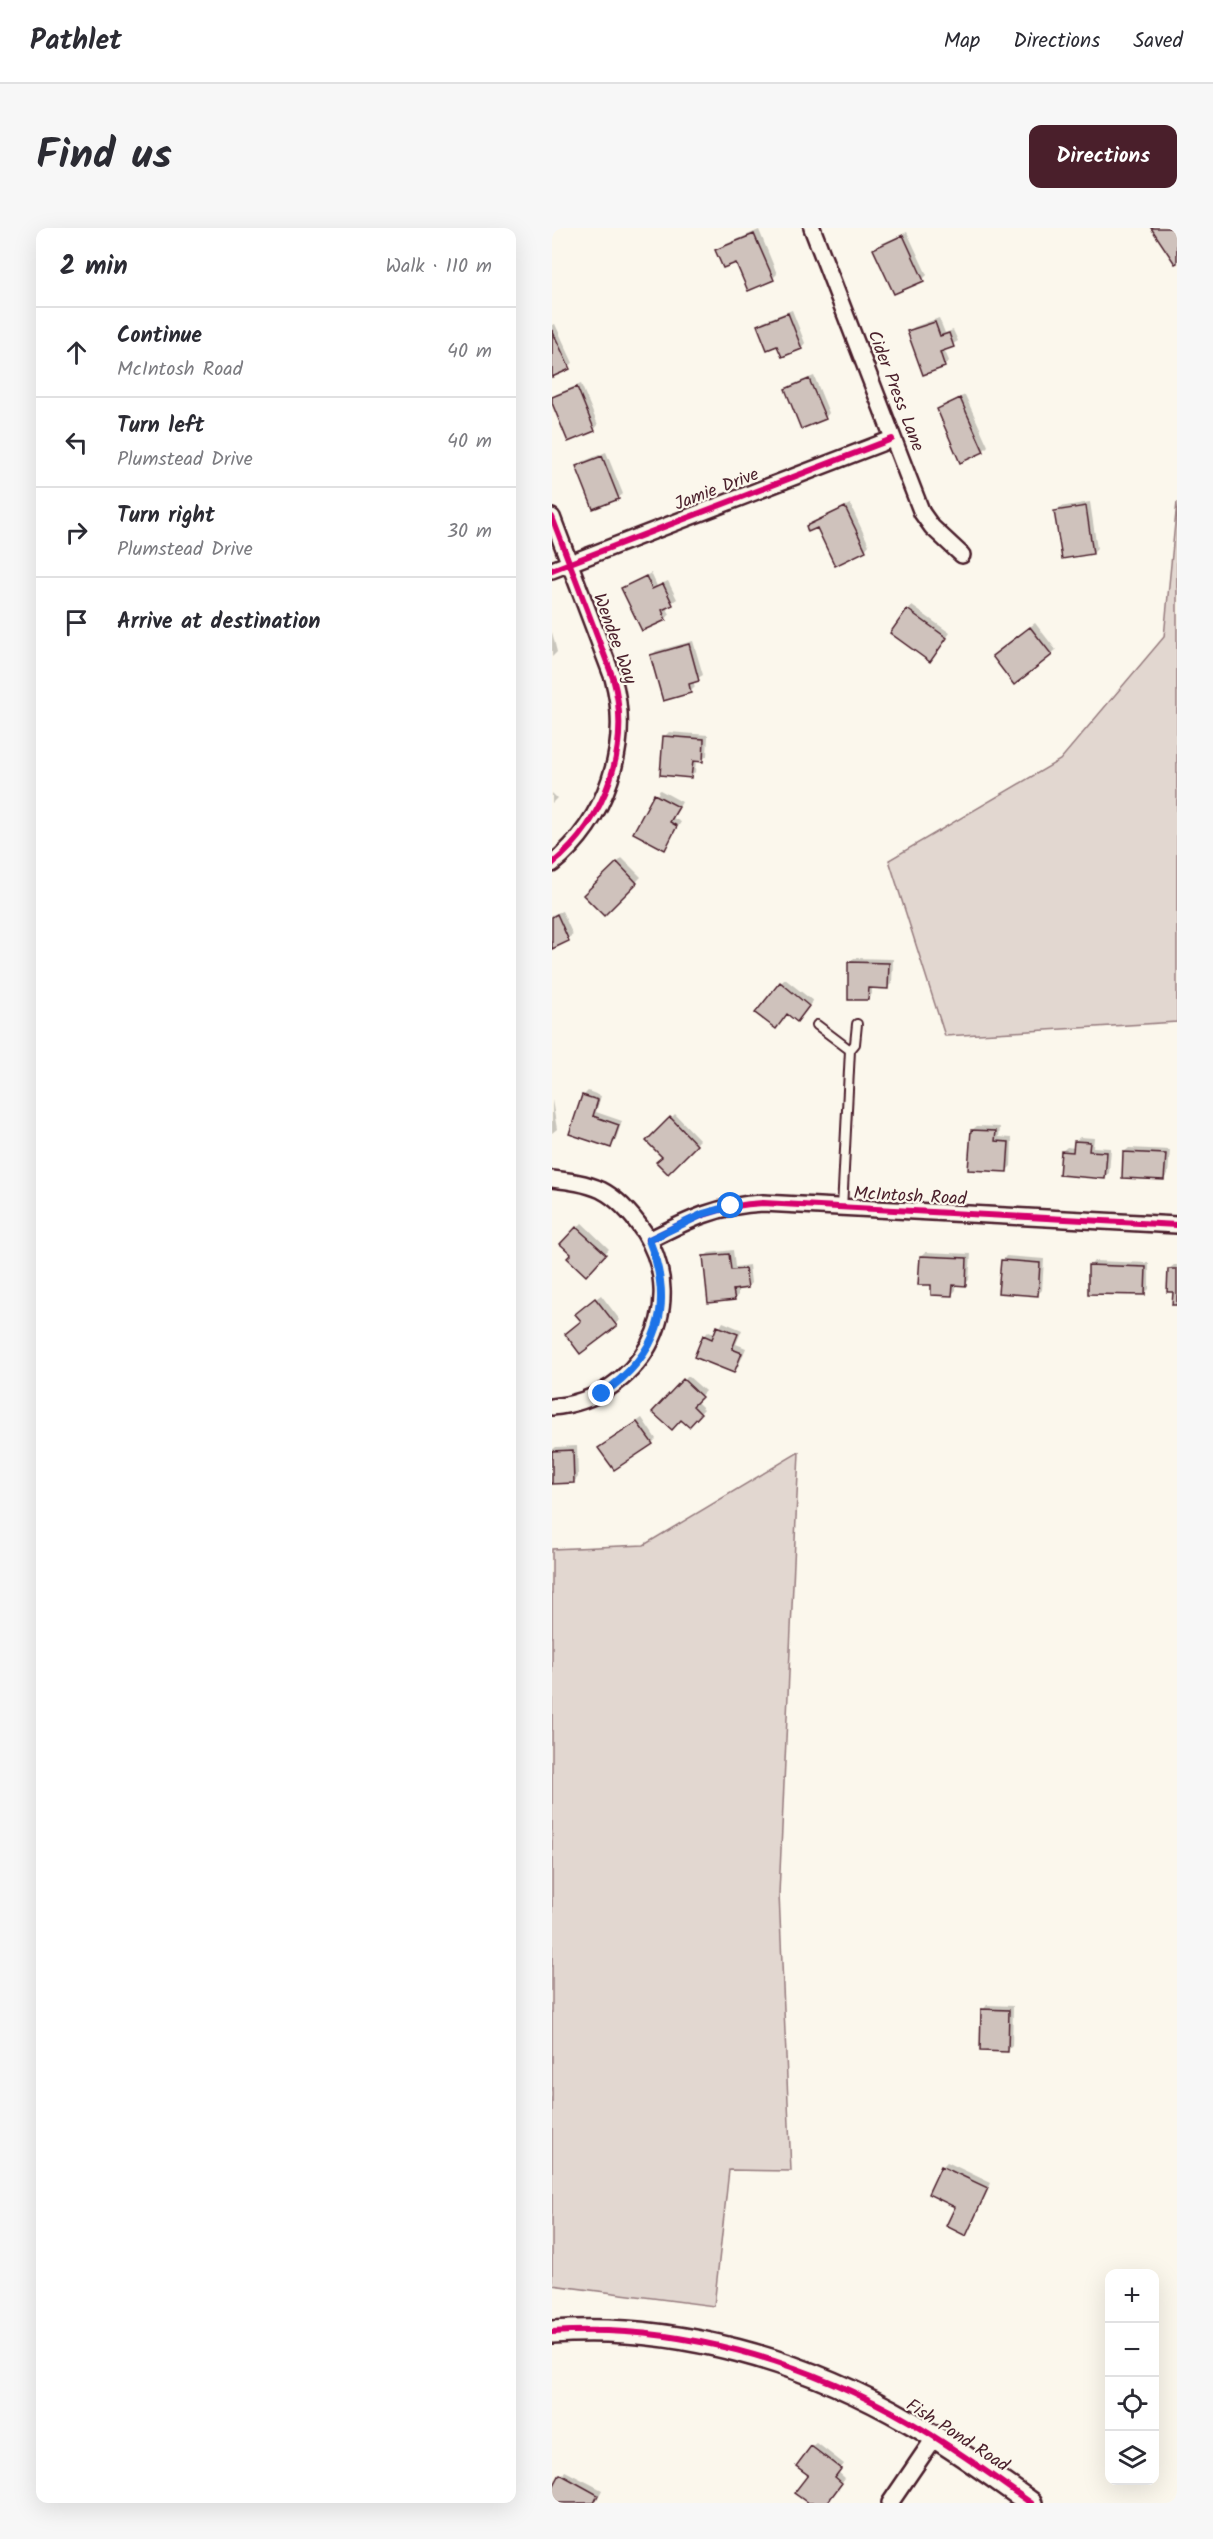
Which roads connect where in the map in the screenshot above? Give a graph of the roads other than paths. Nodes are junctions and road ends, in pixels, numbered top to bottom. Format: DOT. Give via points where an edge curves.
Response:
graph roads {
  1 [pos="812,228"];
  2 [pos="892,439"];
  3 [pos="552,518"];
  4 [pos="962,555"];
  5 [pos="570,564"];
  6 [pos="552,570"];
  7 [pos="552,864"];
  8 [pos="857,1023"];
  9 [pos="817,1025"];
  10 [pos="850,1050"];
  11 [pos="552,1179"];
  12 [pos="842,1209"];
  13 [pos="1177,1225"];
  14 [pos="649,1240"];
  15 [pos="552,1407"];
  16 [pos="552,2332"];
  17 [pos="935,2437"];
  18 [pos="890,2503"];
  19 [pos="1031,2503"];
  1 -- 2 [label="street, Cider Press Lane"];
  2 -- 4 [label="street, Cider Press Lane" via="922,513"];
  2 -- 5 [label="street, Jamie Drive"];
  3 -- 5 [label="street, Wendee Way"];
  5 -- 6 [label="street, Jamie Drive"];
  5 -- 7 [label="street, Wendee Way" via="613,678 619,699 620,738 611,777 596,812 575,843"];
  8 -- 10 [label="lane" via="855,1044"];
  9 -- 10 [label="lane"];
  10 -- 12 [label="lane"];
  11 -- 14 [label="street" via="586,1184 602,1191 628,1211"];
  12 -- 13 [label="street, McIntosh Road"];
  12 -- 14 [label="street, McIntosh Road" via="763,1203 731,1206 703,1214"];
  14 -- 15 [label="street" via="662,1295 651,1343 630,1372 602,1394"];
  16 -- 17 [label="street, Fish Pond Road" via="649,2334 752,2354 853,2391"];
  17 -- 18 [label="street"];
  17 -- 19 [label="street, Fish Pond Road"];
}
